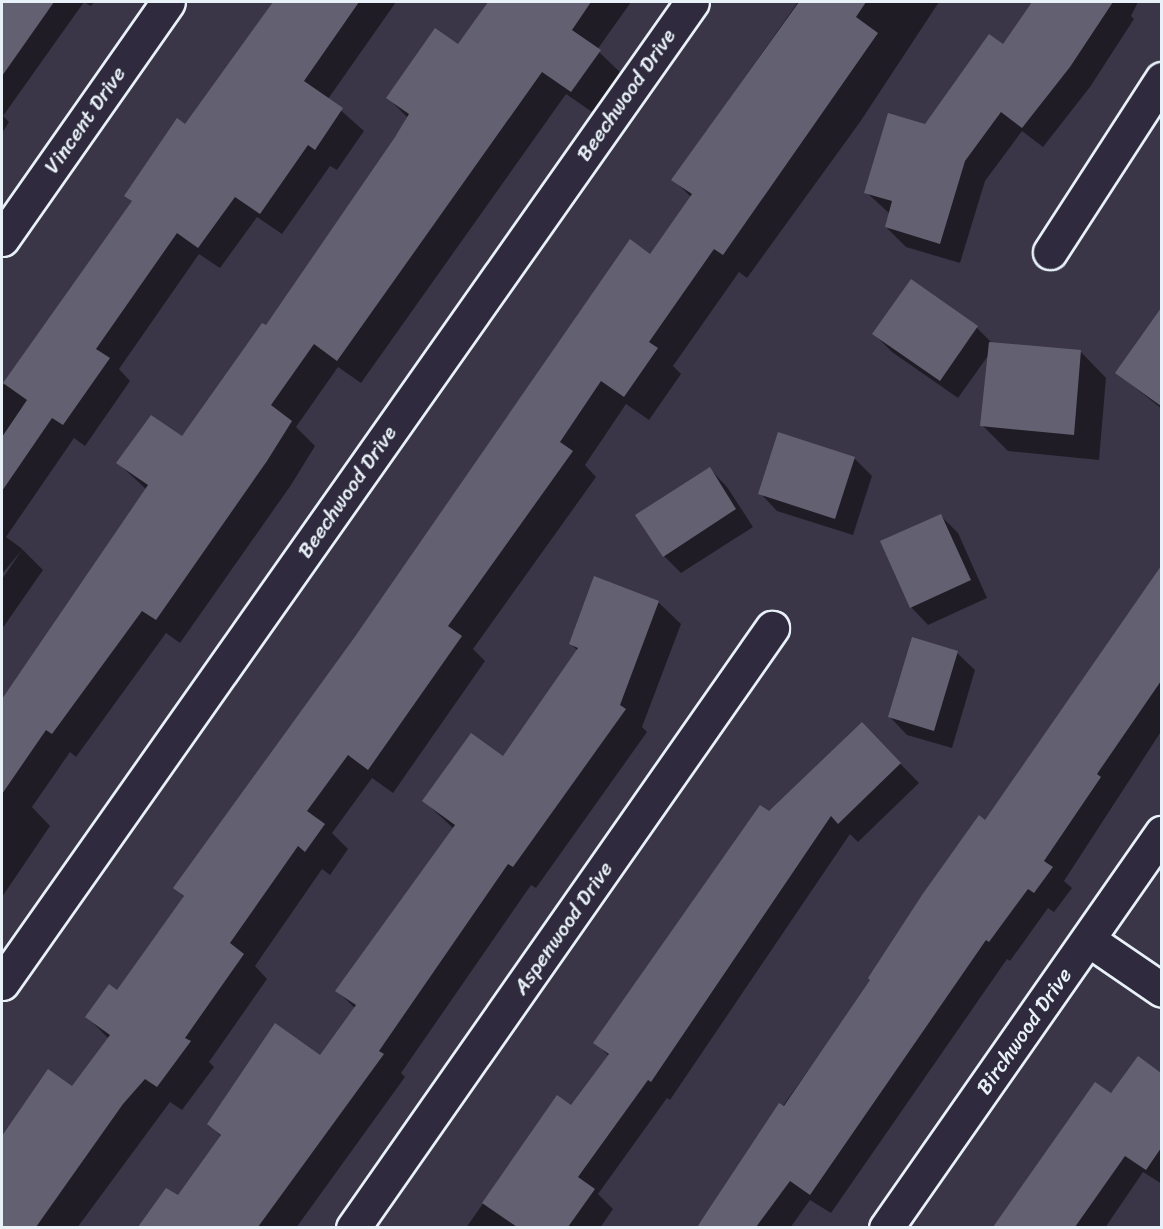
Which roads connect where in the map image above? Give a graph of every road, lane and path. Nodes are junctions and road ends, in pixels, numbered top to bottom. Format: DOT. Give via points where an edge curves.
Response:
graph roads {
  1 [pos="168,2"];
  2 [pos="692,2"];
  3 [pos="1161,79"];
  4 [pos="2,239"];
  5 [pos="1050,252"];
  6 [pos="772,628"];
  7 [pos="1161,833"];
  8 [pos="1089,940"];
  9 [pos="2,983"];
  10 [pos="1161,990"];
  11 [pos="353,1227"];
  12 [pos="886,1227"];
  1 -- 4 [label="street, Vincent Drive"];
  2 -- 9 [label="street, Beechwood Drive"];
  3 -- 5 [label="street"];
  6 -- 11 [label="street, Aspenwood Drive"];
  7 -- 8 [label="street, Birchwood Drive"];
  8 -- 10 [label="street"];
  8 -- 12 [label="street, Birchwood Drive"];
}
